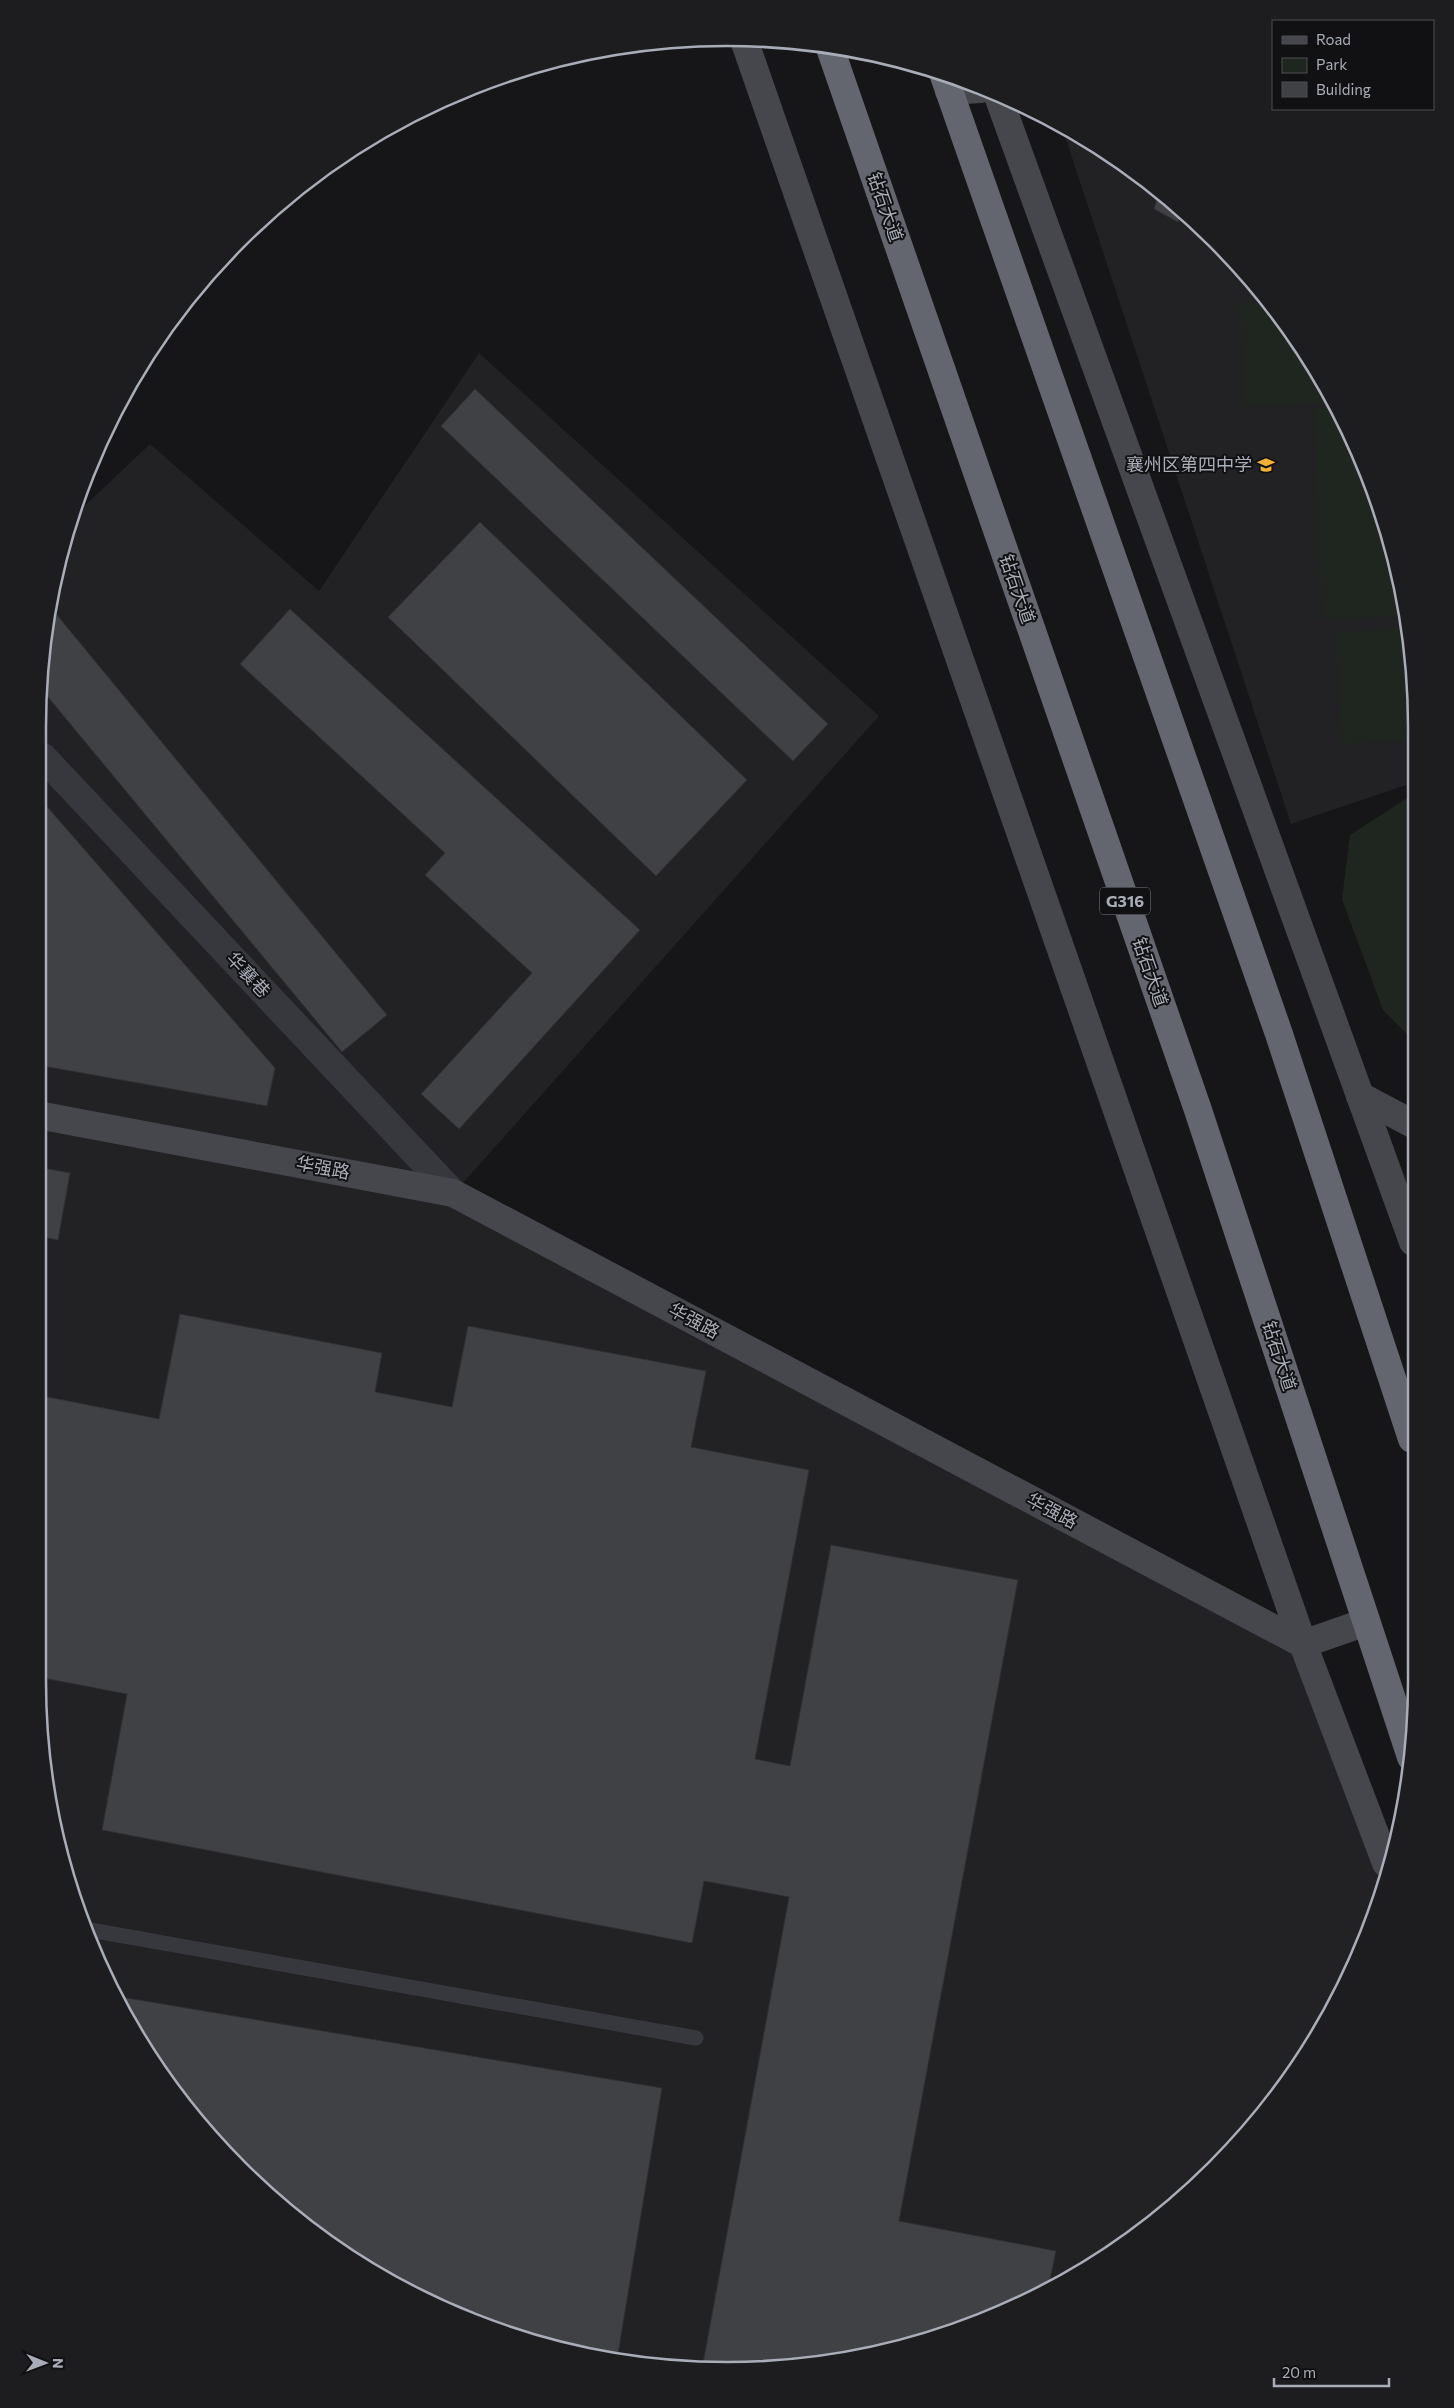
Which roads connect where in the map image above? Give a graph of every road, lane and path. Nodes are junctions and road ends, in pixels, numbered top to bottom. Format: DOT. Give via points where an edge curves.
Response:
graph roads {
  1 [pos="746,47"];
  2 [pos="832,55"];
  3 [pos="947,83"];
  4 [pos="1001,104"];
  5 [pos="46,760"];
  6 [pos="1360,1096"];
  7 [pos="46,1117"];
  8 [pos="1408,1121"];
  9 [pos="453,1193"];
  10 [pos="1408,1228"];
  11 [pos="1408,1427"];
  12 [pos="1366,1622"];
  13 [pos="1303,1644"];
  14 [pos="1405,1739"];
  15 [pos="1384,1859"];
  16 [pos="94,1931"];
  17 [pos="696,2038"];
  1 -- 13 [label="street"];
  2 -- 12 [label="highway, 钻石大道 / G316" via="1198,1110"];
  3 -- 11 [label="highway" via="1279,1034"];
  4 -- 6 [label="street"];
  5 -- 9 [label="street, 华襄巷"];
  6 -- 8 [label="street"];
  6 -- 10 [label="street"];
  7 -- 9 [label="street, 华强路"];
  9 -- 13 [label="street, 华强路"];
  12 -- 13 [label="street"];
  12 -- 14 [label="highway, 钻石大道 / G316"];
  13 -- 15 [label="street"];
  16 -- 17 [label="lane"];
}
